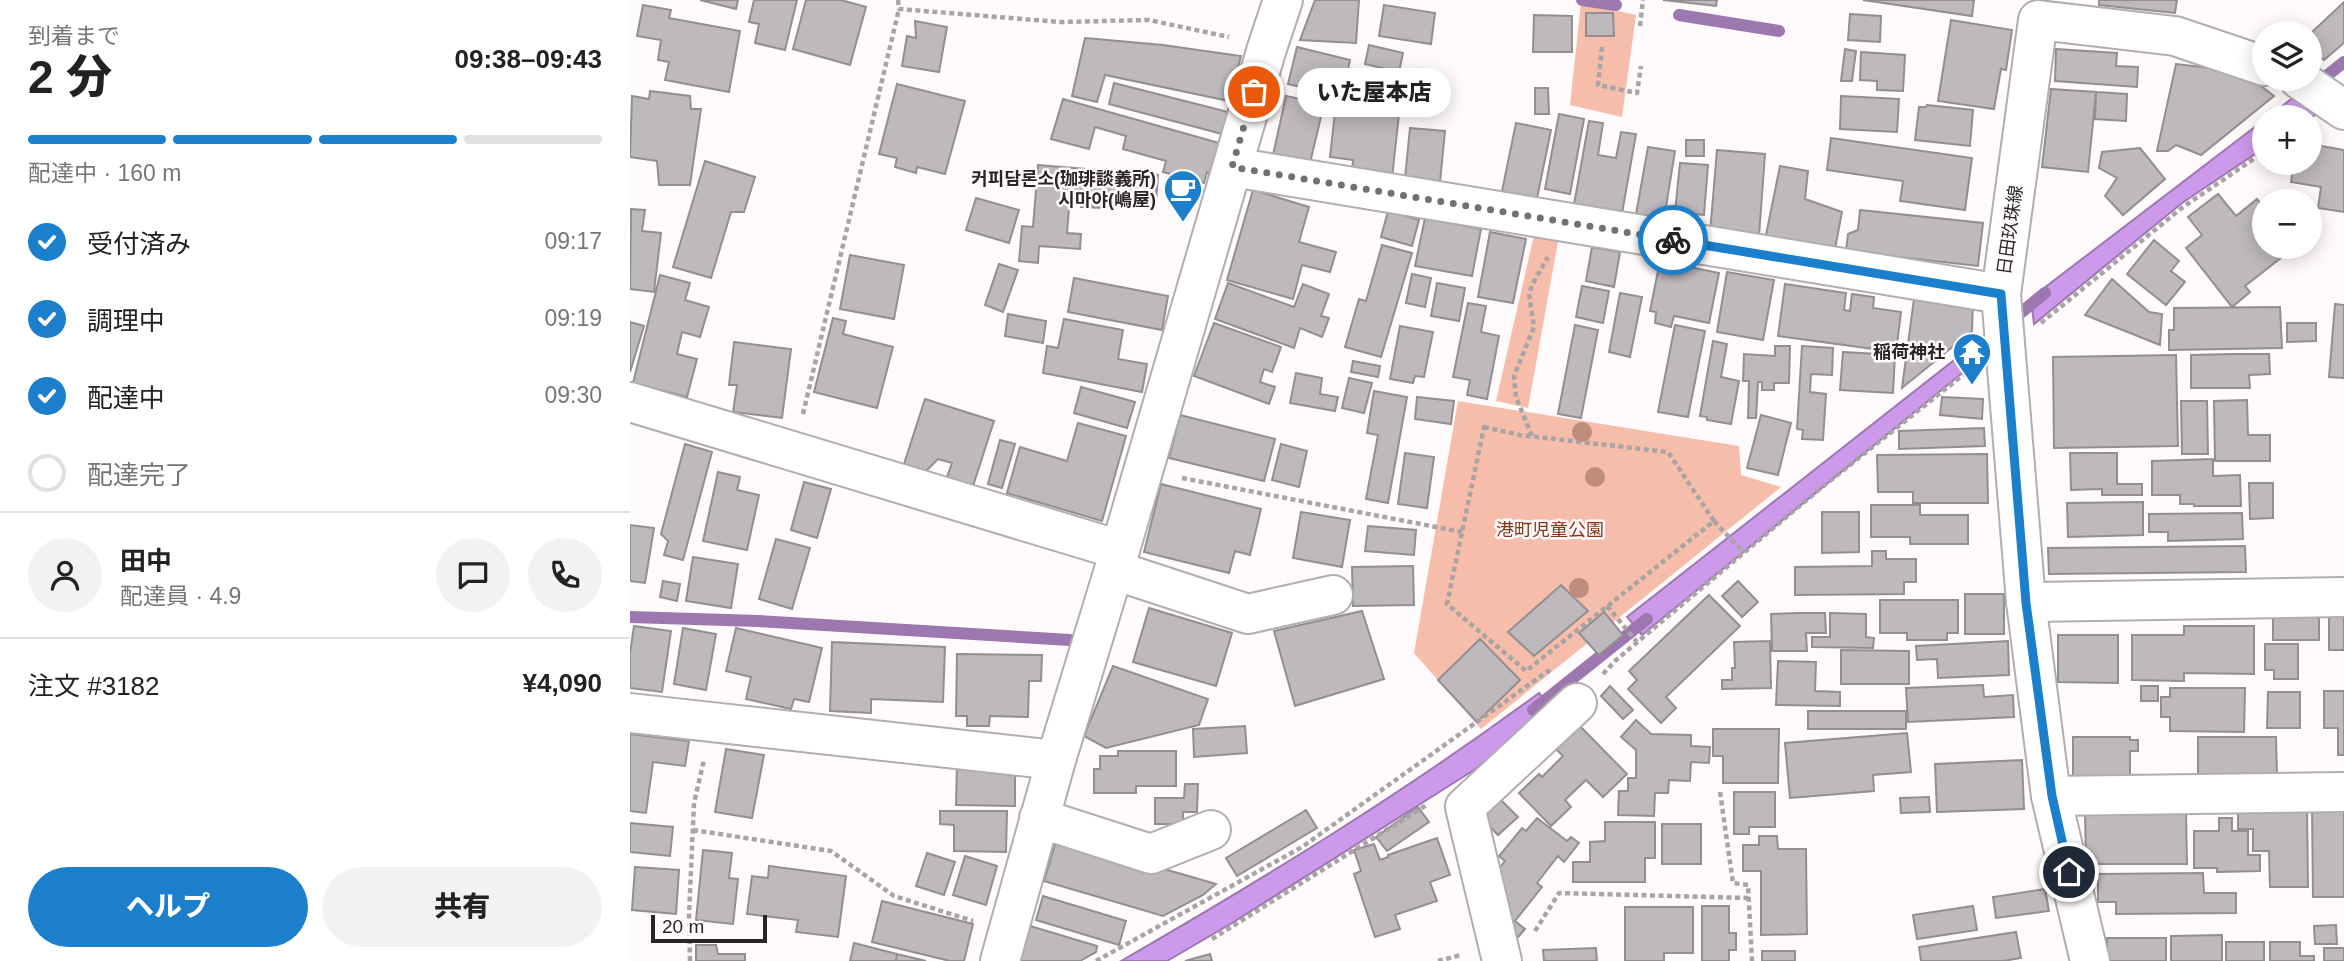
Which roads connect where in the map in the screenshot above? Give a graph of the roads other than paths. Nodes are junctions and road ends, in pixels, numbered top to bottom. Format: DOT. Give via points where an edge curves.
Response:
graph roads {
  1 [pos="1283,0"];
  2 [pos="2039,10"];
  3 [pos="2252,62"];
  4 [pos="1232,167"];
  5 [pos="2001,294"];
  6 [pos="630,402"];
  7 [pos="1117,560"];
  8 [pos="1333,595"];
  9 [pos="2344,597"];
  10 [pos="2026,603"];
  11 [pos="1577,703"];
  12 [pos="630,713"];
  13 [pos="1055,760"];
  14 [pos="2344,792"];
  15 [pos="2052,796"];
  16 [pos="1039,818"];
  17 [pos="1211,830"];
  18 [pos="1004,947"];
  19 [pos="1516,950"];
  20 [pos="2090,961"];
  1 -- 4 [label="street"];
  2 -- 3 [label="street, 日田玖珠線" via="2175,36"];
  2 -- 5 [label="street, 日田玖珠線"];
  4 -- 5 [label="street"];
  4 -- 7 [label="street"];
  5 -- 10 [label="street, 日田玖珠線"];
  6 -- 7 [label="street"];
  7 -- 8 [label="street" via="1248,614"];
  7 -- 13 [label="street"];
  9 -- 10 [label="street"];
  10 -- 15 [label="street, 日田玖珠線"];
  11 -- 19 [label="street" via="1465,807"];
  12 -- 13 [label="street"];
  13 -- 16 [label="street"];
  14 -- 15 [label="street"];
  15 -- 20 [label="street, 日田玖珠線"];
  16 -- 17 [label="street" via="1151,854"];
  16 -- 18 [label="street"];
}
